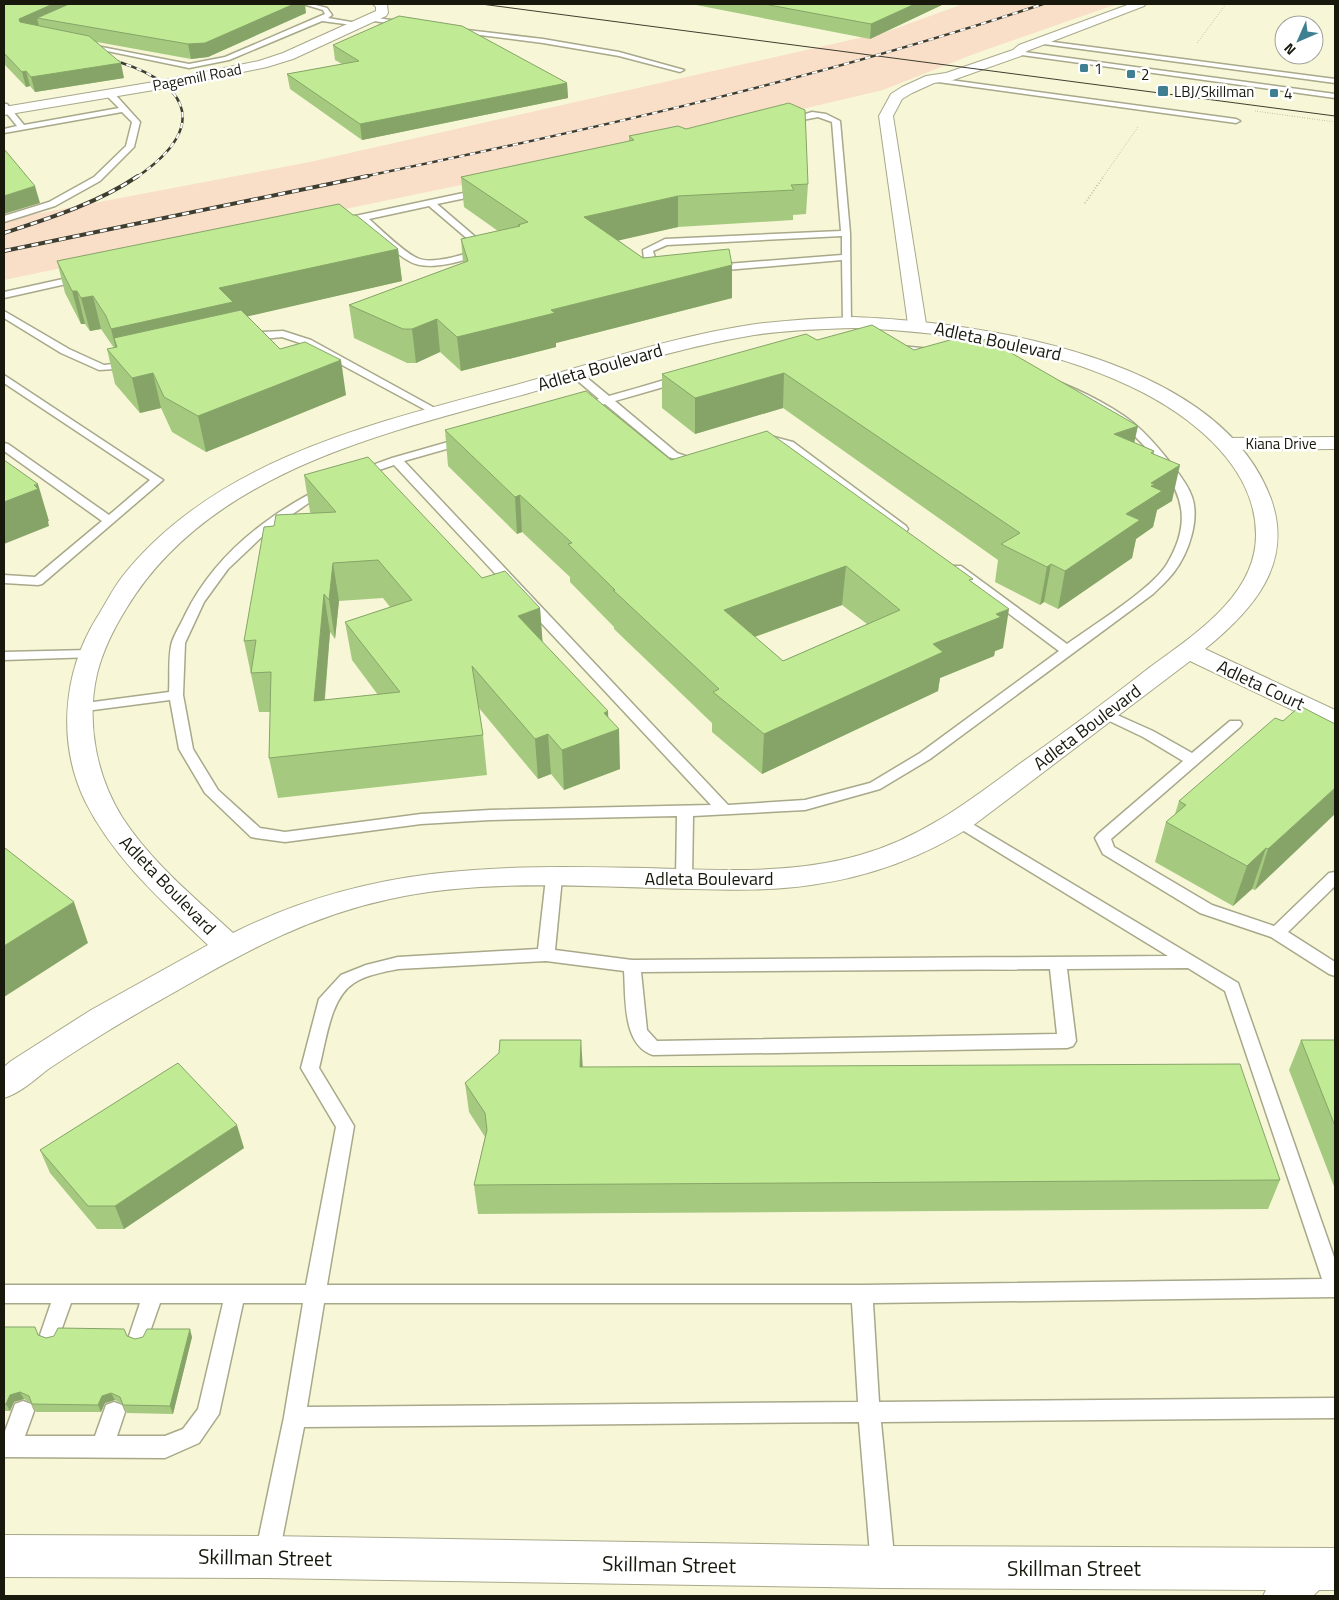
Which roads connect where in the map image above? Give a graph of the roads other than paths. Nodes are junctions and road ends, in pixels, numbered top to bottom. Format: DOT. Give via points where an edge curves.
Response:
graph roads {
  1 [pos="306,4"];
  2 [pos="311,4"];
  3 [pos="1140,4"];
  4 [pos="381,9"];
  5 [pos="323,19"];
  6 [pos="365,22"];
  7 [pos="417,26"];
  8 [pos="454,31"];
  9 [pos="1038,42"];
  10 [pos="81,45"];
  11 [pos="1020,51"];
  12 [pos="189,66"];
  13 [pos="680,70"];
  14 [pos="197,77"];
  15 [pos="931,79"];
  16 [pos="1335,81"];
  17 [pos="109,93"];
  18 [pos="1335,96"];
  19 [pos="5,109"];
  20 [pos="124,109"];
  21 [pos="1236,121"];
  22 [pos="782,123"];
  23 [pos="22,127"];
  24 [pos="4,131"];
  25 [pos="488,191"];
  26 [pos="431,203"];
  27 [pos="362,218"];
  28 [pos="4,219"];
  29 [pos="333,224"];
  30 [pos="846,233"];
  31 [pos="847,257"];
  32 [pos="700,269"];
  33 [pos="672,270"];
  34 [pos="91,276"];
  35 [pos="4,295"];
  36 [pos="848,313"];
  37 [pos="4,314"];
  38 [pos="917,324"];
  39 [pos="234,341"];
  40 [pos="142,362"];
  41 [pos="576,374"];
  42 [pos="4,378"];
  43 [pos="604,397"];
  44 [pos="437,412"];
  45 [pos="1335,443"];
  46 [pos="1228,444"];
  47 [pos="4,446"];
  48 [pos="750,446"];
  49 [pos="710,458"];
  50 [pos="396,460"];
  51 [pos="108,520"];
  52 [pos="916,538"];
  53 [pos="947,562"];
  54 [pos="4,579"];
  55 [pos="1066,650"];
  56 [pos="1187,650"];
  57 [pos="89,654"];
  58 [pos="4,656"];
  59 [pos="176,694"];
  60 [pos="78,708"];
  61 [pos="1106,714"];
  62 [pos="1335,720"];
  63 [pos="1235,724"];
  64 [pos="1193,760"];
  65 [pos="724,810"];
  66 [pos="685,811"];
  67 [pos="959,821"];
  68 [pos="1335,877"];
  69 [pos="554,878"];
  70 [pos="684,879"];
  71 [pos="1277,933"];
  72 [pos="229,947"];
  73 [pos="546,955"];
  74 [pos="1192,962"];
  75 [pos="1058,963"];
  76 [pos="632,966"];
  77 [pos="1335,970"];
  78 [pos="4,1085"];
  79 [pos="1335,1288"];
  80 [pos="235,1293"];
  81 [pos="4,1294"];
  82 [pos="64,1294"];
  83 [pos="153,1294"];
  84 [pos="315,1294"];
  85 [pos="862,1294"];
  86 [pos="50,1335"];
  87 [pos="139,1336"];
  88 [pos="1335,1408"];
  89 [pos="23,1412"];
  90 [pos="114,1412"];
  91 [pos="869,1412"];
  92 [pos="295,1417"];
  93 [pos="7,1447"];
  94 [pos="103,1447"];
  95 [pos="4,1556"];
  96 [pos="266,1557"];
  97 [pos="883,1567"];
  98 [pos="1310,1578"];
  1 -- 2 [label="lane"];
  2 -- 5 [label="lane" via="325,9 328,15"];
  3 -- 9 [label="street"];
  4 -- 6 [label="street, Pagemill Road"];
  5 -- 6 [label="lane"];
  5 -- 12 [label="lane" via="237,55"];
  6 -- 7 [label="lane"];
  6 -- 14 [label="street, Pagemill Road" via="288,56"];
  8 -- 13 [label="lane" via="619,54"];
  9 -- 11 [label="street"];
  9 -- 16 [label="lane"];
  10 -- 12 [label="lane"];
  11 -- 15 [label="street" via="948,78"];
  11 -- 18 [label="lane"];
  12 -- 14 [label="lane"];
  14 -- 17 [label="street, Pagemill Road"];
  15 -- 21 [label="lane"];
  15 -- 38 [label="street" via="896,97 886,116"];
  17 -- 19 [label="street, Pagemill Road"];
  17 -- 20 [label="lane"];
  19 -- 23 [label="lane"];
  20 -- 23 [label="lane"];
  20 -- 28 [label="lane" via="136,122 130,147 97,179 52,204"];
  22 -- 30 [label="lane" via="813,114 826,114 836,120"];
  23 -- 24 [label="lane"];
  25 -- 26 [label="lane"];
  26 -- 27 [label="lane"];
  26 -- 27 [label="lane" via="481,246 482,251 421,263"];
  27 -- 29 [label="lane"];
  30 -- 31 [label="lane"];
  30 -- 33 [label="lane" via="665,242 648,250 653,267"];
  31 -- 32 [label="lane"];
  31 -- 36 [label="lane"];
  34 -- 35 [label="lane"];
  36 -- 38 [label="street, Adleta Boulevard"];
  36 -- 41 [label="street, Adleta Boulevard" via="710,338"];
  37 -- 40 [label="lane" via="65,352 103,368"];
  38 -- 46 [label="street, Adleta Boulevard" via="1013,340 1057,351 1121,374 1168,399"];
  39 -- 44 [label="lane" via="283,334 307,342"];
  41 -- 43 [label="lane"];
  41 -- 44 [label="street, Adleta Boulevard"];
  42 -- 51 [label="lane" via="158,480"];
  43 -- 49 [label="lane" via="673,455 687,460"];
  43 -- 50 [label="lane"];
  43 -- 55 [label="lane" via="773,356 831,349 894,349 963,358 1033,376 1091,400 1130,425 1167,464 1187,498 1187,532 1172,566 1148,590"];
  44 -- 57 [label="street, Adleta Boulevard" via="381,428 303,457 235,491 207,510 137,572 119,596"];
  45 -- 46 [label="street, Kiana Drive"];
  46 -- 56 [label="street, Adleta Boulevard" via="1250,476 1266,513 1268,552 1254,586 1229,616"];
  47 -- 51 [label="lane"];
  48 -- 52 [label="lane" via="774,440 789,444"];
  50 -- 59 [label="lane" via="362,472 309,498 264,528 224,566 198,602 178,643"];
  50 -- 65 [label="lane"];
  51 -- 54 [label="lane" via="38,581"];
  53 -- 55 [label="lane"];
  55 -- 65 [label="lane" via="925,756 875,786 805,805"];
  56 -- 61 [label="street, Adleta Boulevard"];
  56 -- 62 [label="street, Adleta Court"];
  57 -- 58 [label="lane"];
  57 -- 60 [label="street, Adleta Boulevard"];
  59 -- 60 [label="lane"];
  59 -- 66 [label="lane" via="186,749 212,793 256,833 285,838 421,819"];
  60 -- 72 [label="street, Adleta Boulevard" via="91,782 106,816 129,847"];
  61 -- 64 [label="lane"];
  61 -- 67 [label="street, Adleta Boulevard"];
  63 -- 64 [label="lane"];
  64 -- 71 [label="lane" via="1103,838 1108,850 1206,909"];
  65 -- 66 [label="lane"];
  66 -- 70 [label="lane"];
  67 -- 70 [label="street, Adleta Boulevard" via="922,843 850,867 802,877"];
  67 -- 74 [label="lane"];
  68 -- 71 [label="lane"];
  69 -- 70 [label="street, Adleta Boulevard"];
  69 -- 72 [label="street, Adleta Boulevard" via="480,878 424,883 356,896 304,912"];
  69 -- 73 [label="lane"];
  71 -- 77 [label="lane"];
  72 -- 78 [label="street, Adleta Boulevard" via="101,1018"];
  73 -- 76 [label="lane"];
  73 -- 84 [label="lane" via="398,963 347,979 328,999 310,1068 345,1126"];
  74 -- 75 [label="lane"];
  74 -- 79 [label="lane" via="1232,987"];
  75 -- 76 [label="lane"];
  75 -- 76 [label="lane" via="1067,1041 653,1048 638,1032"];
  79 -- 85 [label="lane"];
  80 -- 83 [label="lane"];
  80 -- 84 [label="lane"];
  80 -- 94 [label="lane" via="208,1414 191,1436 165,1447"];
  81 -- 82 [label="lane"];
  82 -- 83 [label="lane"];
  82 -- 86 [label="lane"];
  83 -- 87 [label="lane"];
  84 -- 85 [label="lane"];
  84 -- 92 [label="lane"];
  85 -- 91 [label="lane"];
  88 -- 91 [label="lane"];
  89 -- 93 [label="lane"];
  90 -- 94 [label="lane"];
  91 -- 92 [label="lane"];
  91 -- 97 [label="lane"];
  92 -- 96 [label="lane"];
  93 -- 94 [label="lane"];
  95 -- 96 [label="street, Skillman Street"];
  96 -- 97 [label="street, Skillman Street"];
  97 -- 98 [label="street, Skillman Street"];
}
